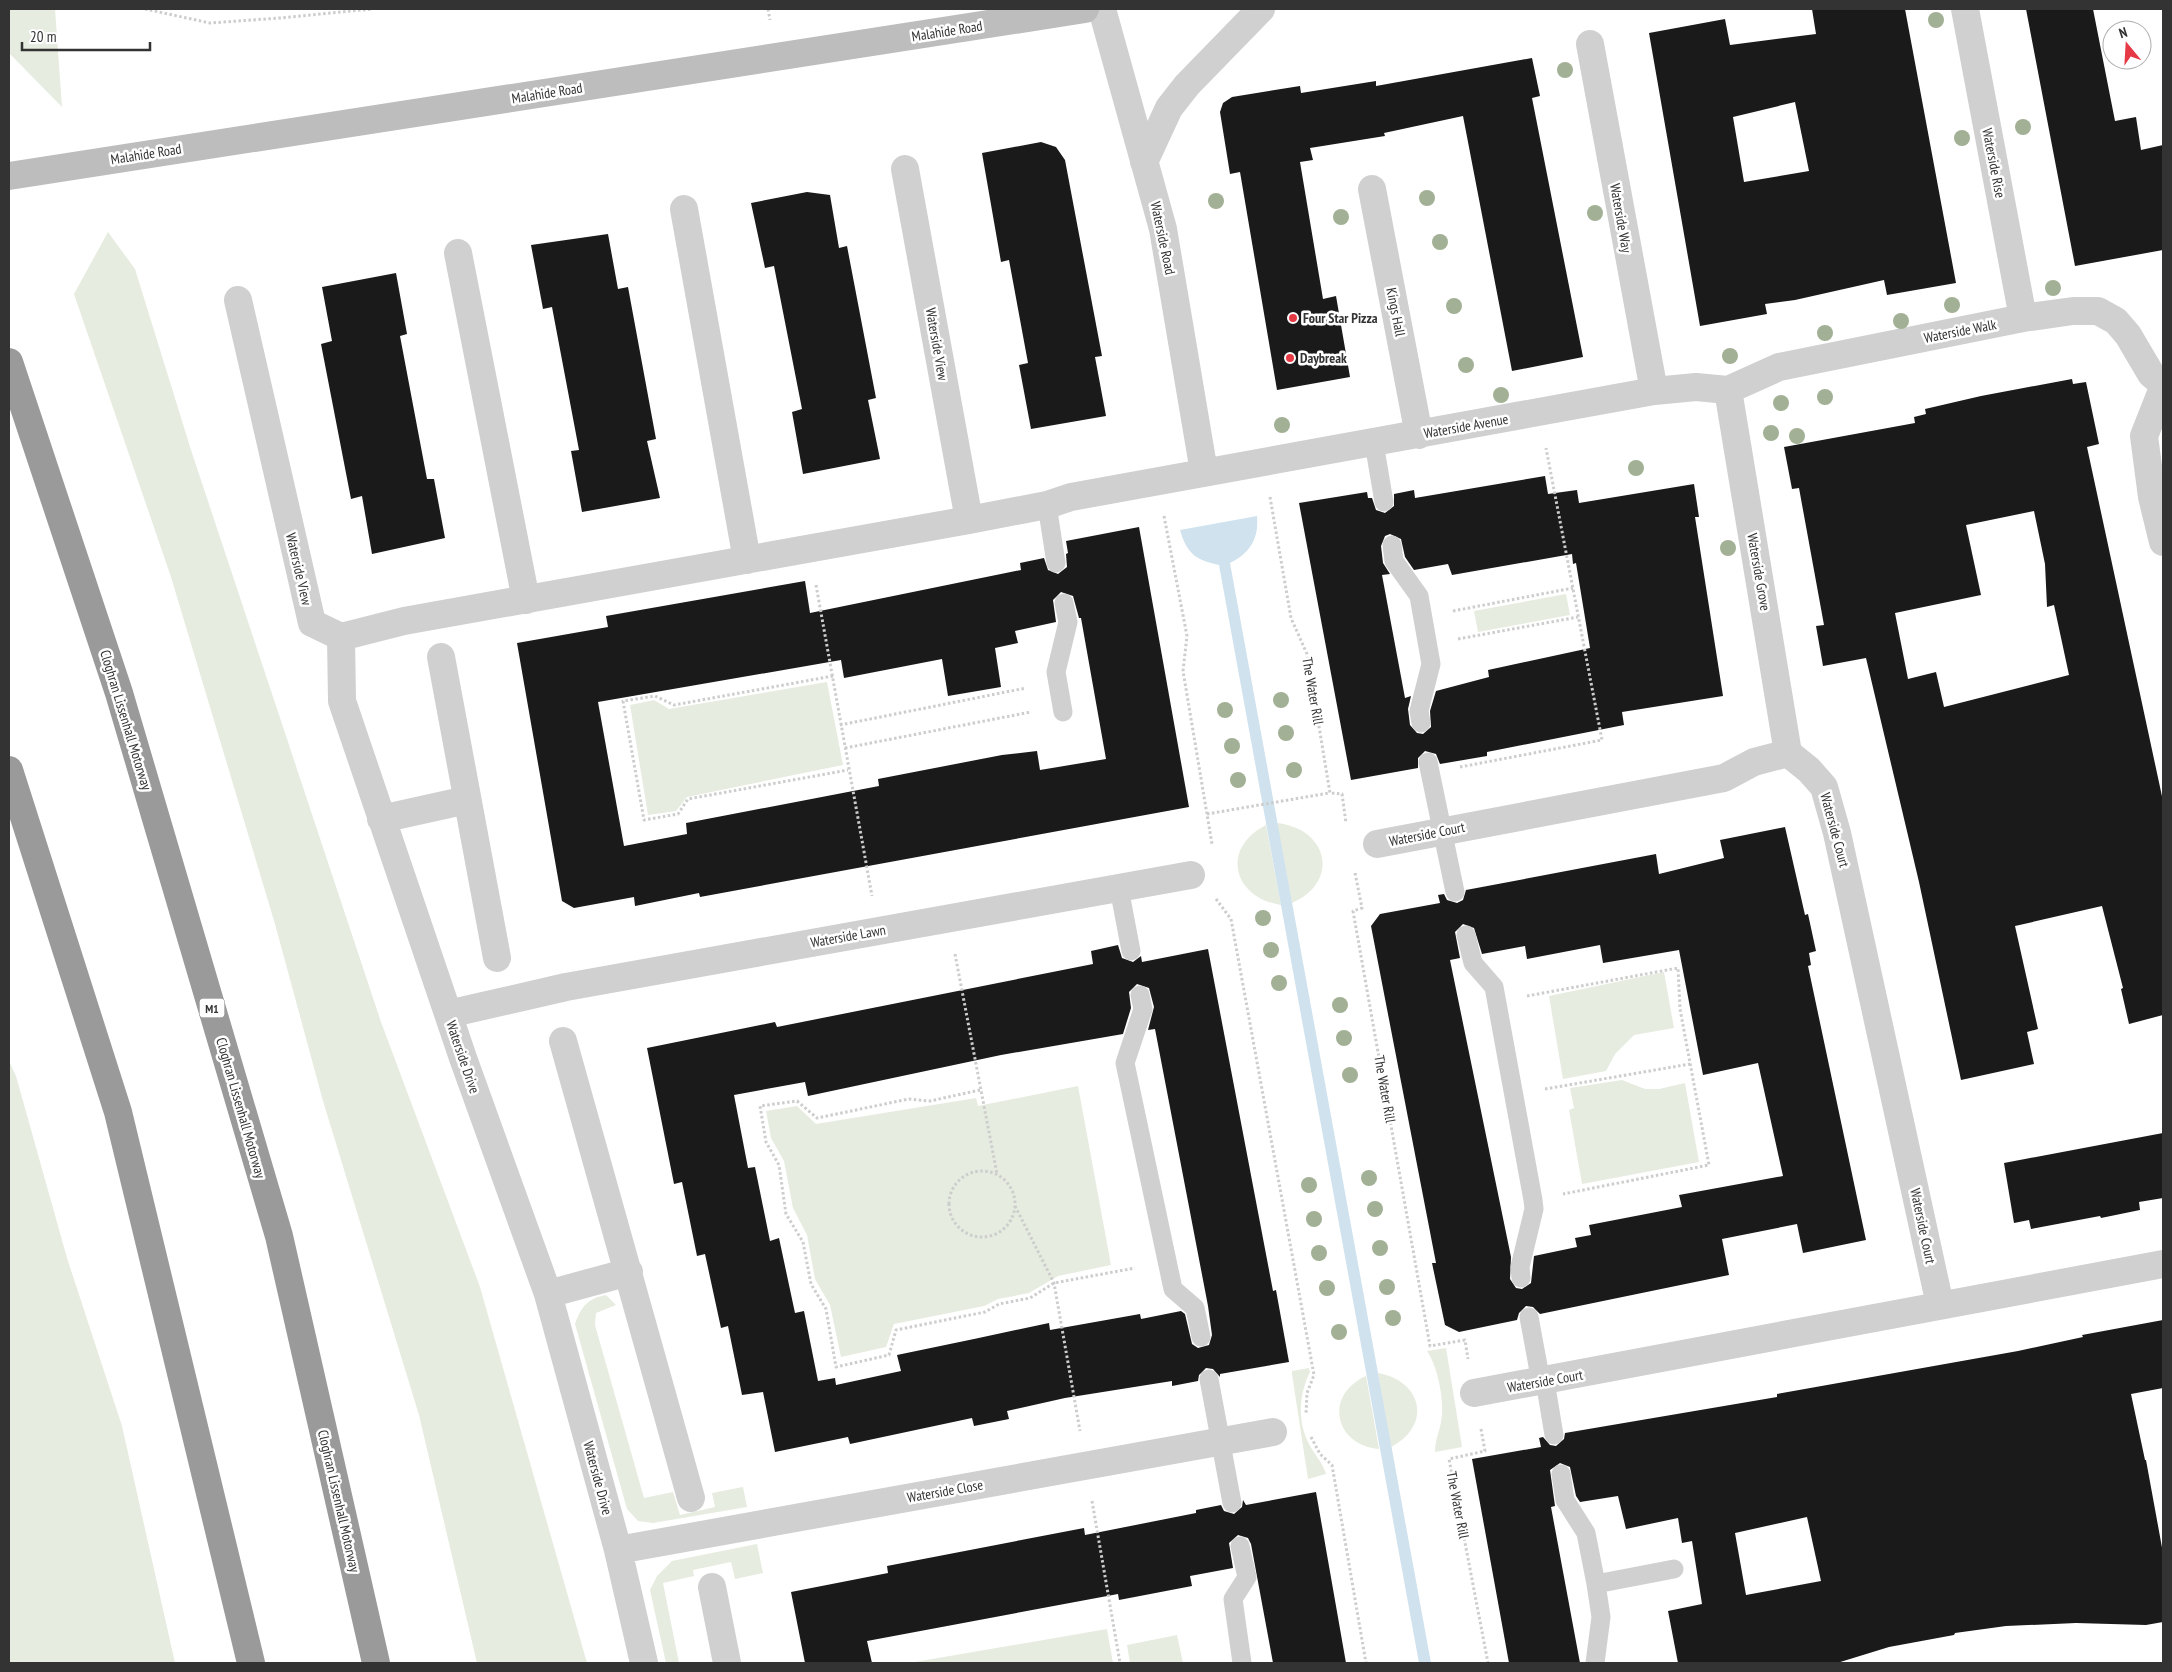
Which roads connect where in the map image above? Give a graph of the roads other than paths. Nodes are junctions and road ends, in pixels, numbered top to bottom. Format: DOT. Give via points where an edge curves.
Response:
graph roads {
  1 [pos="1084,9"];
  2 [pos="1102,9"];
  3 [pos="1261,9"];
  4 [pos="1965,9"];
  5 [pos="1590,44"];
  6 [pos="1144,162"];
  7 [pos="905,169"];
  8 [pos="9,176"];
  9 [pos="1372,190"];
  10 [pos="684,210"];
  11 [pos="458,253"];
  12 [pos="238,300"];
  13 [pos="2023,318"];
  14 [pos="9,362"];
  15 [pos="2163,384"];
  16 [pos="2163,388"];
  17 [pos="1728,390"];
  18 [pos="1654,391"];
  19 [pos="1419,435"];
  20 [pos="1374,443"];
  21 [pos="1204,472"];
  22 [pos="1384,502"];
  23 [pos="1047,505"];
  24 [pos="969,520"];
  25 [pos="2163,542"];
  26 [pos="1392,545"];
  27 [pos="747,560"];
  28 [pos="1056,563"];
  29 [pos="526,600"];
  30 [pos="1064,603"];
  31 [pos="341,637"];
  32 [pos="441,657"];
  33 [pos="1062,709"];
  34 [pos="1421,723"];
  35 [pos="1788,754"];
  36 [pos="1429,767"];
  37 [pos="9,770"];
  38 [pos="467,800"];
  39 [pos="381,819"];
  40 [pos="1441,830"];
  41 [pos="1377,844"];
  42 [pos="1190,875"];
  43 [pos="1119,888"];
  44 [pos="1455,892"];
  45 [pos="1466,935"];
  46 [pos="1132,951"];
  47 [pos="497,958"];
  48 [pos="1140,995"];
  49 [pos="448,1014"];
  50 [pos="563,1041"];
  51 [pos="2163,1264"];
  52 [pos="629,1272"];
  53 [pos="1521,1278"];
  54 [pos="548,1294"];
  55 [pos="1940,1305"];
  56 [pos="1529,1317"];
  57 [pos="1201,1337"];
  58 [pos="1209,1379"];
  59 [pos="1543,1382"];
  60 [pos="1474,1393"];
  61 [pos="1273,1432"];
  62 [pos="1554,1435"];
  63 [pos="1221,1442"];
  64 [pos="1561,1474"];
  65 [pos="691,1498"];
  66 [pos="1232,1503"];
  67 [pos="1240,1546"];
  68 [pos="618,1550"];
  69 [pos="1674,1569"];
  70 [pos="1596,1584"];
  71 [pos="712,1587"];
  72 [pos="251,1663"];
  73 [pos="376,1663"];
  74 [pos="644,1663"];
  75 [pos="727,1663"];
  76 [pos="1242,1663"];
  77 [pos="1595,1663"];
  1 -- 8 [label="main road, Malahide Road"];
  2 -- 6 [label="street, Waterside Road"];
  3 -- 6 [label="street" via="1169,108"];
  4 -- 13 [label="street, Waterside Rise"];
  5 -- 18 [label="street, Waterside Way"];
  6 -- 21 [label="street, Waterside Road" via="1163,229"];
  7 -- 24 [label="street, Waterside View"];
  9 -- 19 [label="street, Kings Hall"];
  10 -- 27 [label="street"];
  11 -- 29 [label="street"];
  12 -- 31 [label="street, Waterside View" via="312,623"];
  13 -- 15 [label="street, Waterside Walk" via="2064,312 2098,312 2116,321 2128,334 2151,374"];
  13 -- 17 [label="street, Waterside Walk" via="1779,367"];
  14 -- 73 [label="highway, Cloghran Lissenhall Motorway / M1" via="119,693 279,1236"];
  16 -- 25 [label="street" via="2144,436 2152,497"];
  17 -- 18 [label="street, Waterside Avenue" via="1696,387"];
  17 -- 35 [label="street, Waterside Grove"];
  18 -- 19 [label="street, Waterside Avenue"];
  19 -- 20 [label="street, Waterside Avenue"];
  20 -- 21 [label="street, Waterside Avenue"];
  20 -- 22 [label="lane"];
  21 -- 23 [label="street" via="1071,497"];
  23 -- 24 [label="street"];
  23 -- 28 [label="lane"];
  24 -- 27 [label="street"];
  26 -- 34 [label="lane" via="1394,561 1419,596 1431,664 1419,711"];
  27 -- 29 [label="street"];
  29 -- 31 [label="street" via="404,621"];
  30 -- 33 [label="lane" via="1068,622 1056,672"];
  31 -- 39 [label="street, Waterside Drive" via="342,701"];
  32 -- 38 [label="street"];
  35 -- 40 [label="street, Waterside Court" via="1754,762 1724,778"];
  35 -- 55 [label="street, Waterside Court" via="1824,787 1838,833"];
  36 -- 40 [label="lane"];
  37 -- 72 [label="highway" via="118,1112"];
  38 -- 39 [label="street"];
  38 -- 47 [label="street"];
  39 -- 49 [label="street, Waterside Drive"];
  40 -- 41 [label="street, Waterside Court"];
  40 -- 44 [label="lane"];
  42 -- 43 [label="street, Waterside Lawn"];
  43 -- 46 [label="lane"];
  43 -- 49 [label="street, Waterside Lawn" via="506,999"];
  45 -- 53 [label="lane" via="1473,963 1494,987 1533,1200 1534,1209 1520,1267"];
  48 -- 57 [label="lane" via="1143,1009 1125,1064 1173,1289 1195,1308"];
  49 -- 54 [label="street, Waterside Drive"];
  50 -- 52 [label="street"];
  51 -- 55 [label="street, Waterside Court"];
  52 -- 54 [label="street"];
  52 -- 65 [label="street"];
  54 -- 68 [label="street, Waterside Drive"];
  55 -- 59 [label="street, Waterside Court"];
  56 -- 59 [label="lane"];
  58 -- 63 [label="lane"];
  59 -- 60 [label="street, Waterside Court"];
  59 -- 62 [label="lane"];
  61 -- 63 [label="street, Waterside Close"];
  63 -- 66 [label="lane"];
  63 -- 68 [label="street, Waterside Close"];
  64 -- 70 [label="lane" via="1565,1500 1586,1533"];
  67 -- 76 [label="lane" via="1247,1577 1233,1599"];
  68 -- 74 [label="street, Waterside Drive"];
  69 -- 70 [label="lane"];
  70 -- 77 [label="lane" via="1601,1618"];
  71 -- 75 [label="street"];
}
